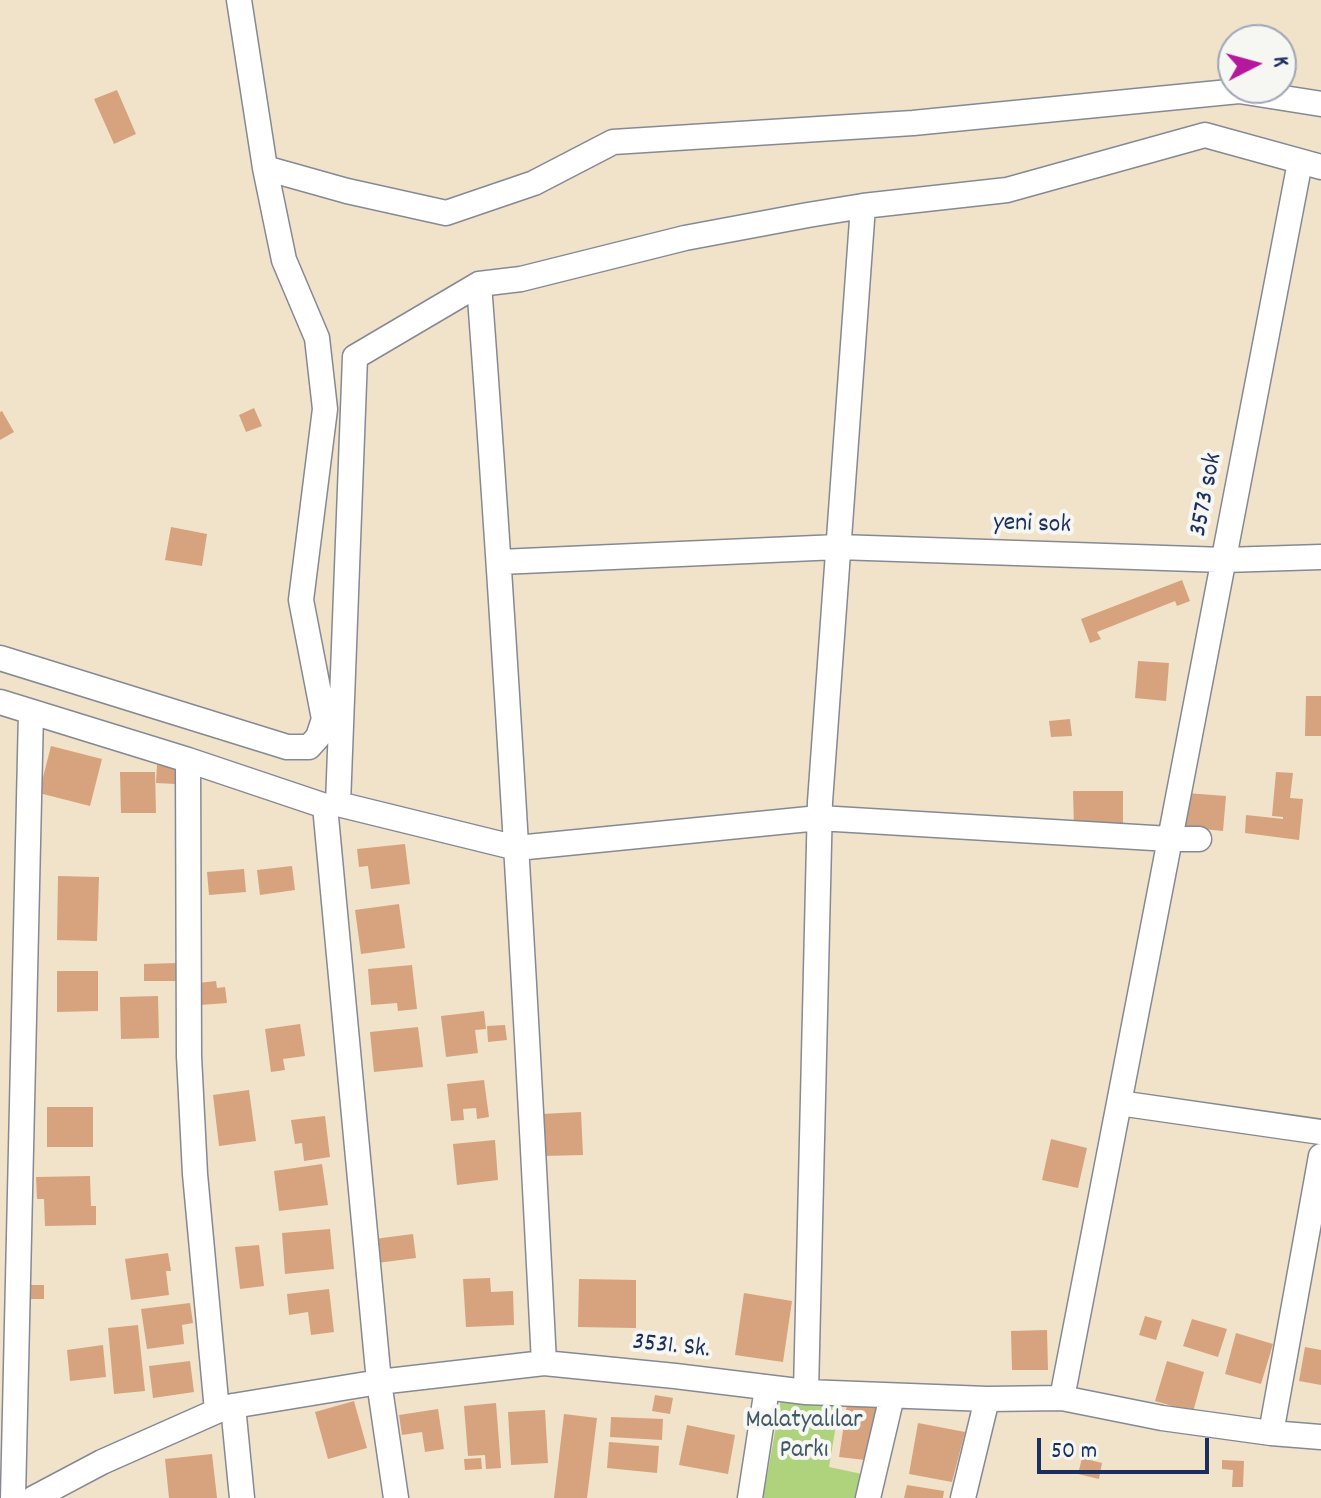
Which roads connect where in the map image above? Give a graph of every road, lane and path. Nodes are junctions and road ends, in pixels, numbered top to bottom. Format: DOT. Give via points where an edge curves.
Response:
graph roads {
  1 [pos="239,0"];
  2 [pos="1321,104"];
  3 [pos="1311,164"];
  4 [pos="265,168"];
  5 [pos="863,206"];
  6 [pos="479,284"];
  7 [pos="838,547"];
  8 [pos="1321,557"];
  9 [pos="1224,560"];
  10 [pos="500,562"];
  11 [pos="0,658"];
  12 [pos="0,702"];
  13 [pos="31,712"];
  14 [pos="188,760"];
  15 [pos="331,805"];
  16 [pos="819,818"];
  17 [pos="1170,839"];
  18 [pos="1199,839"];
  19 [pos="517,848"];
  20 [pos="1119,1103"];
  21 [pos="1321,1132"];
  22 [pos="1321,1156"];
  23 [pos="544,1363"];
  24 [pos="379,1382"];
  25 [pos="767,1388"];
  26 [pos="806,1392"];
  27 [pos="892,1396"];
  28 [pos="1062,1398"];
  29 [pos="987,1399"];
  30 [pos="225,1408"];
  31 [pos="1271,1433"];
  32 [pos="1321,1437"];
  33 [pos="13,1498"];
  34 [pos="34,1498"];
  35 [pos="242,1498"];
  36 [pos="396,1498"];
  37 [pos="750,1498"];
  38 [pos="868,1498"];
  39 [pos="963,1498"];
  1 -- 4 [label="street"];
  2 -- 4 [label="street" via="1239,91 913,123 613,142 534,183 446,213"];
  3 -- 5 [label="street" via="1205,135 1007,190"];
  3 -- 9 [label="street, 3573 sok"];
  4 -- 11 [label="street" via="284,260 317,338 325,409 301,600 324,719 318,737 309,747 287,747"];
  5 -- 6 [label="street" via="685,238 521,279"];
  5 -- 7 [label="street"];
  6 -- 10 [label="street"];
  6 -- 15 [label="street" via="355,357"];
  7 -- 9 [label="street, yeni sok"];
  7 -- 10 [label="street, yeni sok"];
  7 -- 16 [label="street"];
  8 -- 9 [label="street, yeni sok"];
  9 -- 17 [label="street, 3573 sok"];
  10 -- 19 [label="street"];
  12 -- 13 [label="street"];
  13 -- 14 [label="street"];
  13 -- 33 [label="street"];
  14 -- 15 [label="street"];
  14 -- 30 [label="street" via="195,1174"];
  15 -- 19 [label="street"];
  15 -- 24 [label="street"];
  16 -- 17 [label="street"];
  16 -- 19 [label="street"];
  16 -- 26 [label="street"];
  17 -- 18 [label="street"];
  17 -- 20 [label="street, 3573 sok"];
  19 -- 23 [label="street"];
  20 -- 21 [label="street"];
  20 -- 28 [label="street, 3573 sok"];
  22 -- 31 [label="street"];
  23 -- 24 [label="street, 3531. Sk."];
  23 -- 25 [label="street, 3531. Sk."];
  24 -- 30 [label="street, 3531. Sk."];
  24 -- 36 [label="street"];
  25 -- 26 [label="street, 3531. Sk."];
  25 -- 37 [label="street"];
  26 -- 27 [label="street, 3531. Sk."];
  27 -- 29 [label="street, 3531. Sk."];
  27 -- 38 [label="street"];
  28 -- 29 [label="street, 3531. Sk."];
  28 -- 31 [label="street, 3531. Sk."];
  29 -- 39 [label="street"];
  30 -- 34 [label="street, 3531. Sk."];
  30 -- 35 [label="street"];
  31 -- 32 [label="street, 3531. Sk."];
}
